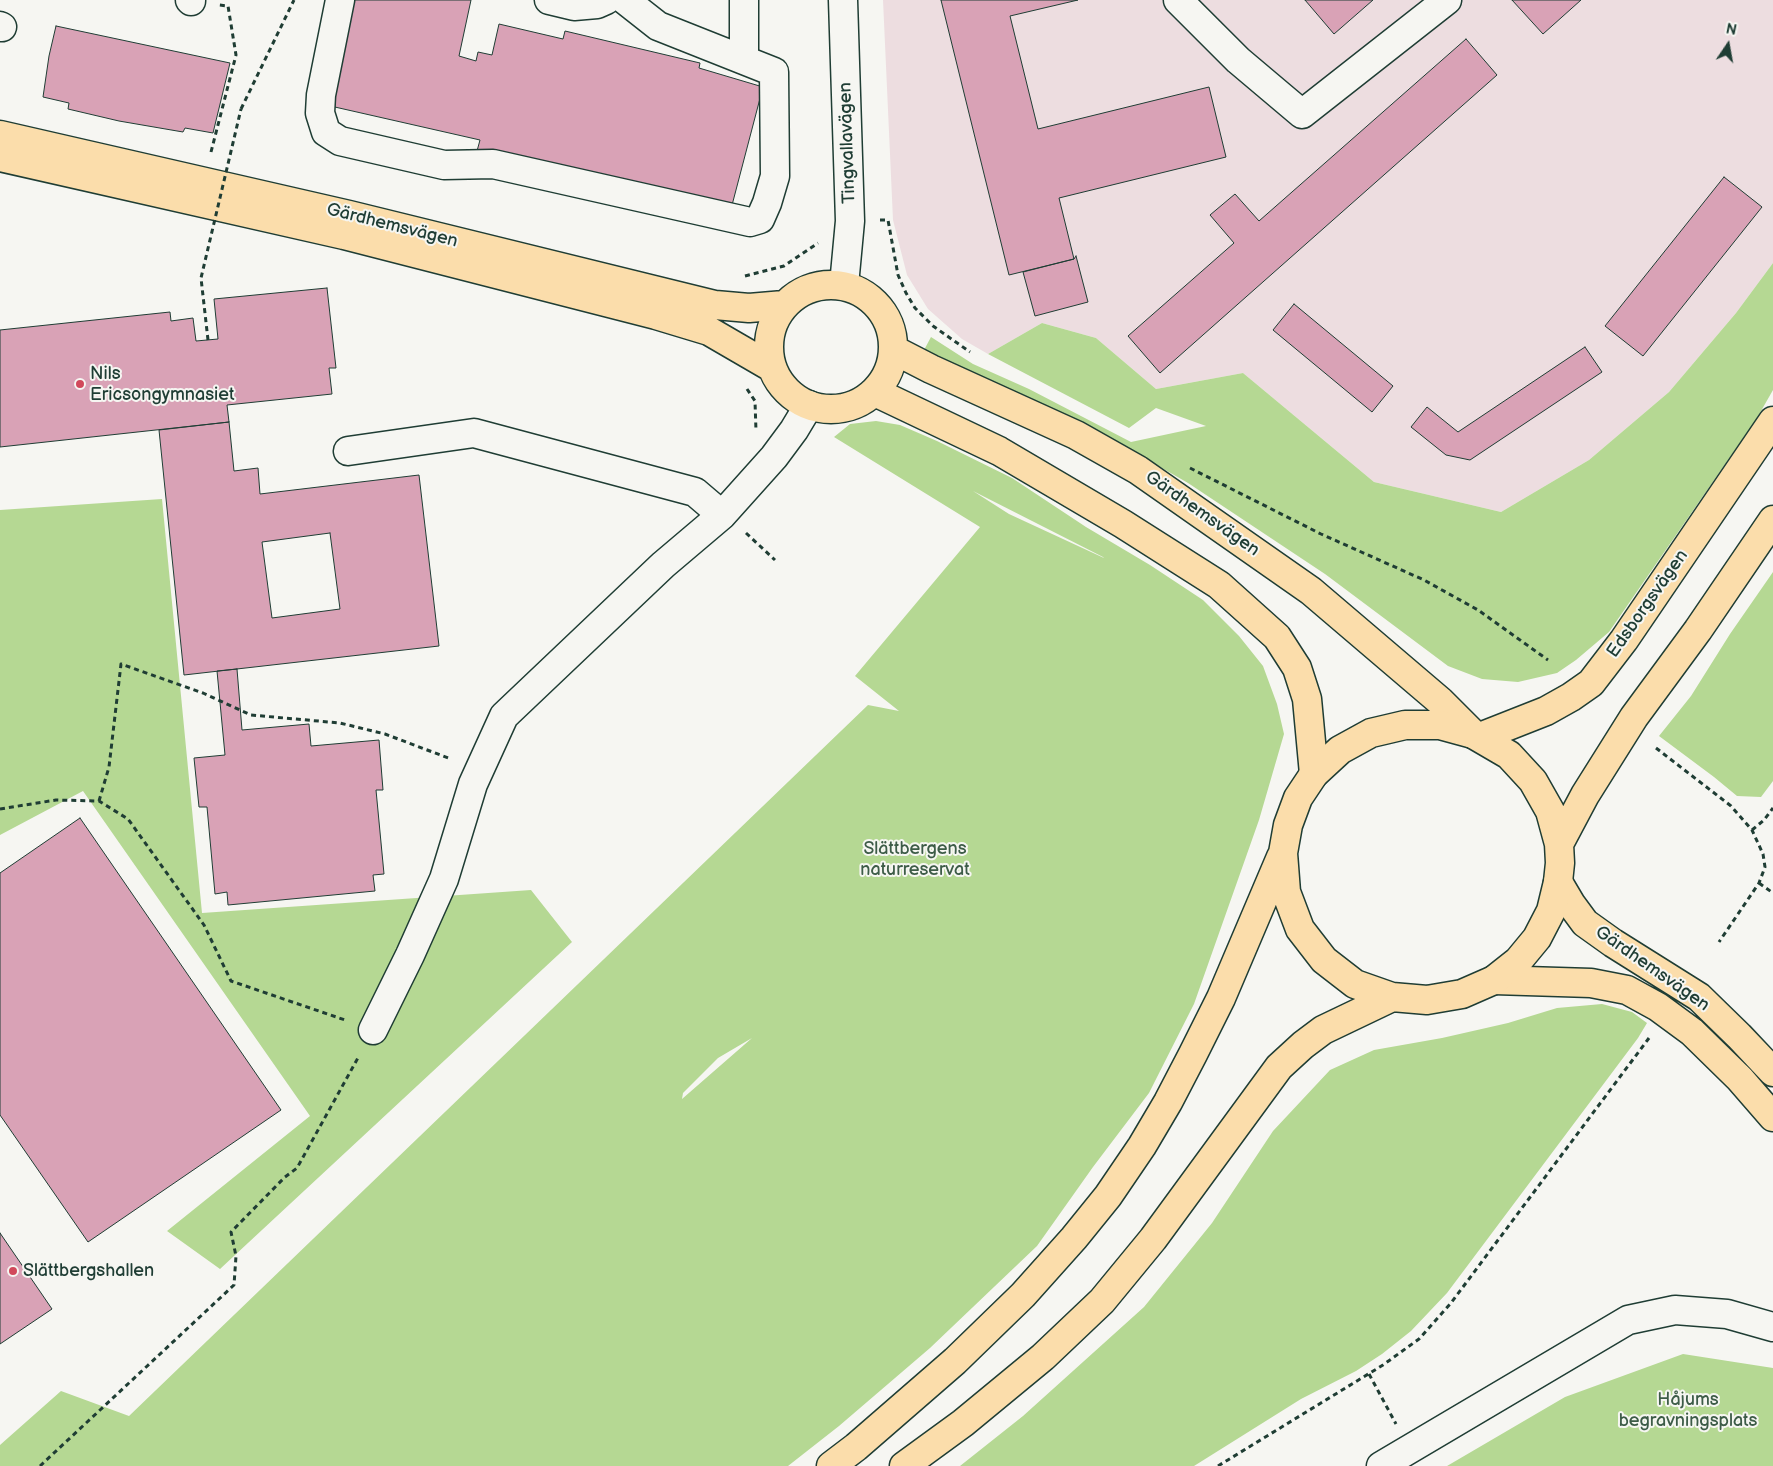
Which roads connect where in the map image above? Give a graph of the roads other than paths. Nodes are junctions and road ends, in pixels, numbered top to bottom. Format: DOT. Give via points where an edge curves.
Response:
graph roads {
  1 [pos="340,0"];
  2 [pos="549,0"];
  3 [pos="606,0"];
  4 [pos="625,0"];
  5 [pos="744,0"];
  6 [pos="843,0"];
  7 [pos="1178,0"];
  8 [pos="1442,2"];
  9 [pos="744,59"];
  10 [pos="0,134"];
  11 [pos="0,157"];
  12 [pos="844,285"];
  13 [pos="784,305"];
  14 [pos="894,350"];
  15 [pos="771,367"];
  16 [pos="875,392"];
  17 [pos="809,406"];
  18 [pos="1773,421"];
  19 [pos="348,451"];
  20 [pos="722,515"];
  21 [pos="1773,520"];
  22 [pos="1477,735"];
  23 [pos="1314,774"];
  24 [pos="1558,844"];
  25 [pos="1283,853"];
  26 [pos="1558,882"];
  27 [pos="1494,980"];
  28 [pos="1392,997"];
  29 [pos="373,1030"];
  30 [pos="1773,1072"];
  31 [pos="1773,1117"];
  32 [pos="1773,1327"];
  33 [pos="831,1466"];
  34 [pos="904,1466"];
  35 [pos="1382,1466"];
  1 -- 9 [label="street" via="320,113 326,132 340,141 444,165 493,164 750,222 760,219 775,176 774,72"];
  2 -- 3 [label="street" via="574,6"];
  4 -- 9 [label="street" via="658,26"];
  5 -- 9 [label="street"];
  6 -- 12 [label="street, Tingvallavägen" via="850,221"];
  7 -- 8 [label="street" via="1238,60 1302,114"];
  10 -- 13 [label="main road, Gärdhemsvägen" via="715,305 749,308"];
  11 -- 15 [label="main road, Gärdhemsvägen" via="344,236 656,315 709,331"];
  12 -- 13 [label="main road, Gärdhemsvägen" via="822,284 801,291"];
  12 -- 14 [label="main road, Gärdhemsvägen" via="865,293 881,308 891,328"];
  13 -- 15 [label="main road, Gärdhemsvägen" via="772,323 768,345"];
  14 -- 16 [label="main road, Gärdhemsvägen" via="888,373"];
  14 -- 22 [label="main road, Gärdhemsvägen" via="931,370 1076,434 1138,470 1311,591"];
  15 -- 17 [label="main road, Gärdhemsvägen" via="792,397"];
  16 -- 17 [label="main road, Gärdhemsvägen" via="855,405 832,410"];
  16 -- 23 [label="main road" via="999,451 1219,585 1277,637 1297,668 1307,698"];
  17 -- 20 [label="street" via="774,458"];
  18 -- 22 [label="main road, Edsborgsvägen" via="1624,640 1591,683 1546,711"];
  19 -- 20 [label="street" via="474,433 695,492"];
  20 -- 29 [label="street" via="663,565 504,716 473,784 444,879"];
  21 -- 24 [label="main road" via="1634,717"];
  22 -- 23 [label="main road" via="1440,725 1405,725 1371,733 1340,750"];
  22 -- 24 [label="main road" via="1509,755 1533,781 1550,811"];
  23 -- 25 [label="main road" via="1298,798 1288,825"];
  24 -- 26 [label="main road"];
  25 -- 28 [label="main road" via="1286,892 1300,929 1324,960 1356,984"];
  25 -- 33 [label="main road" via="1221,998 1193,1054 1142,1146 1108,1196 1023,1295 955,1361"];
  26 -- 27 [label="main road" via="1550,911 1537,938 1518,961"];
  26 -- 30 [label="main road, Gärdhemsvägen" via="1585,923 1698,997"];
  27 -- 28 [label="main road" via="1462,994 1427,1000"];
  27 -- 31 [label="main road, Gärdhemsvägen" via="1590,983 1627,990 1658,1007 1692,1032"];
  28 -- 34 [label="main road" via="1322,1030 1279,1067 1164,1224 1102,1301 1043,1357 963,1423"];
  32 -- 35 [label="street" via="1727,1314 1676,1310 1628,1320"];
}
